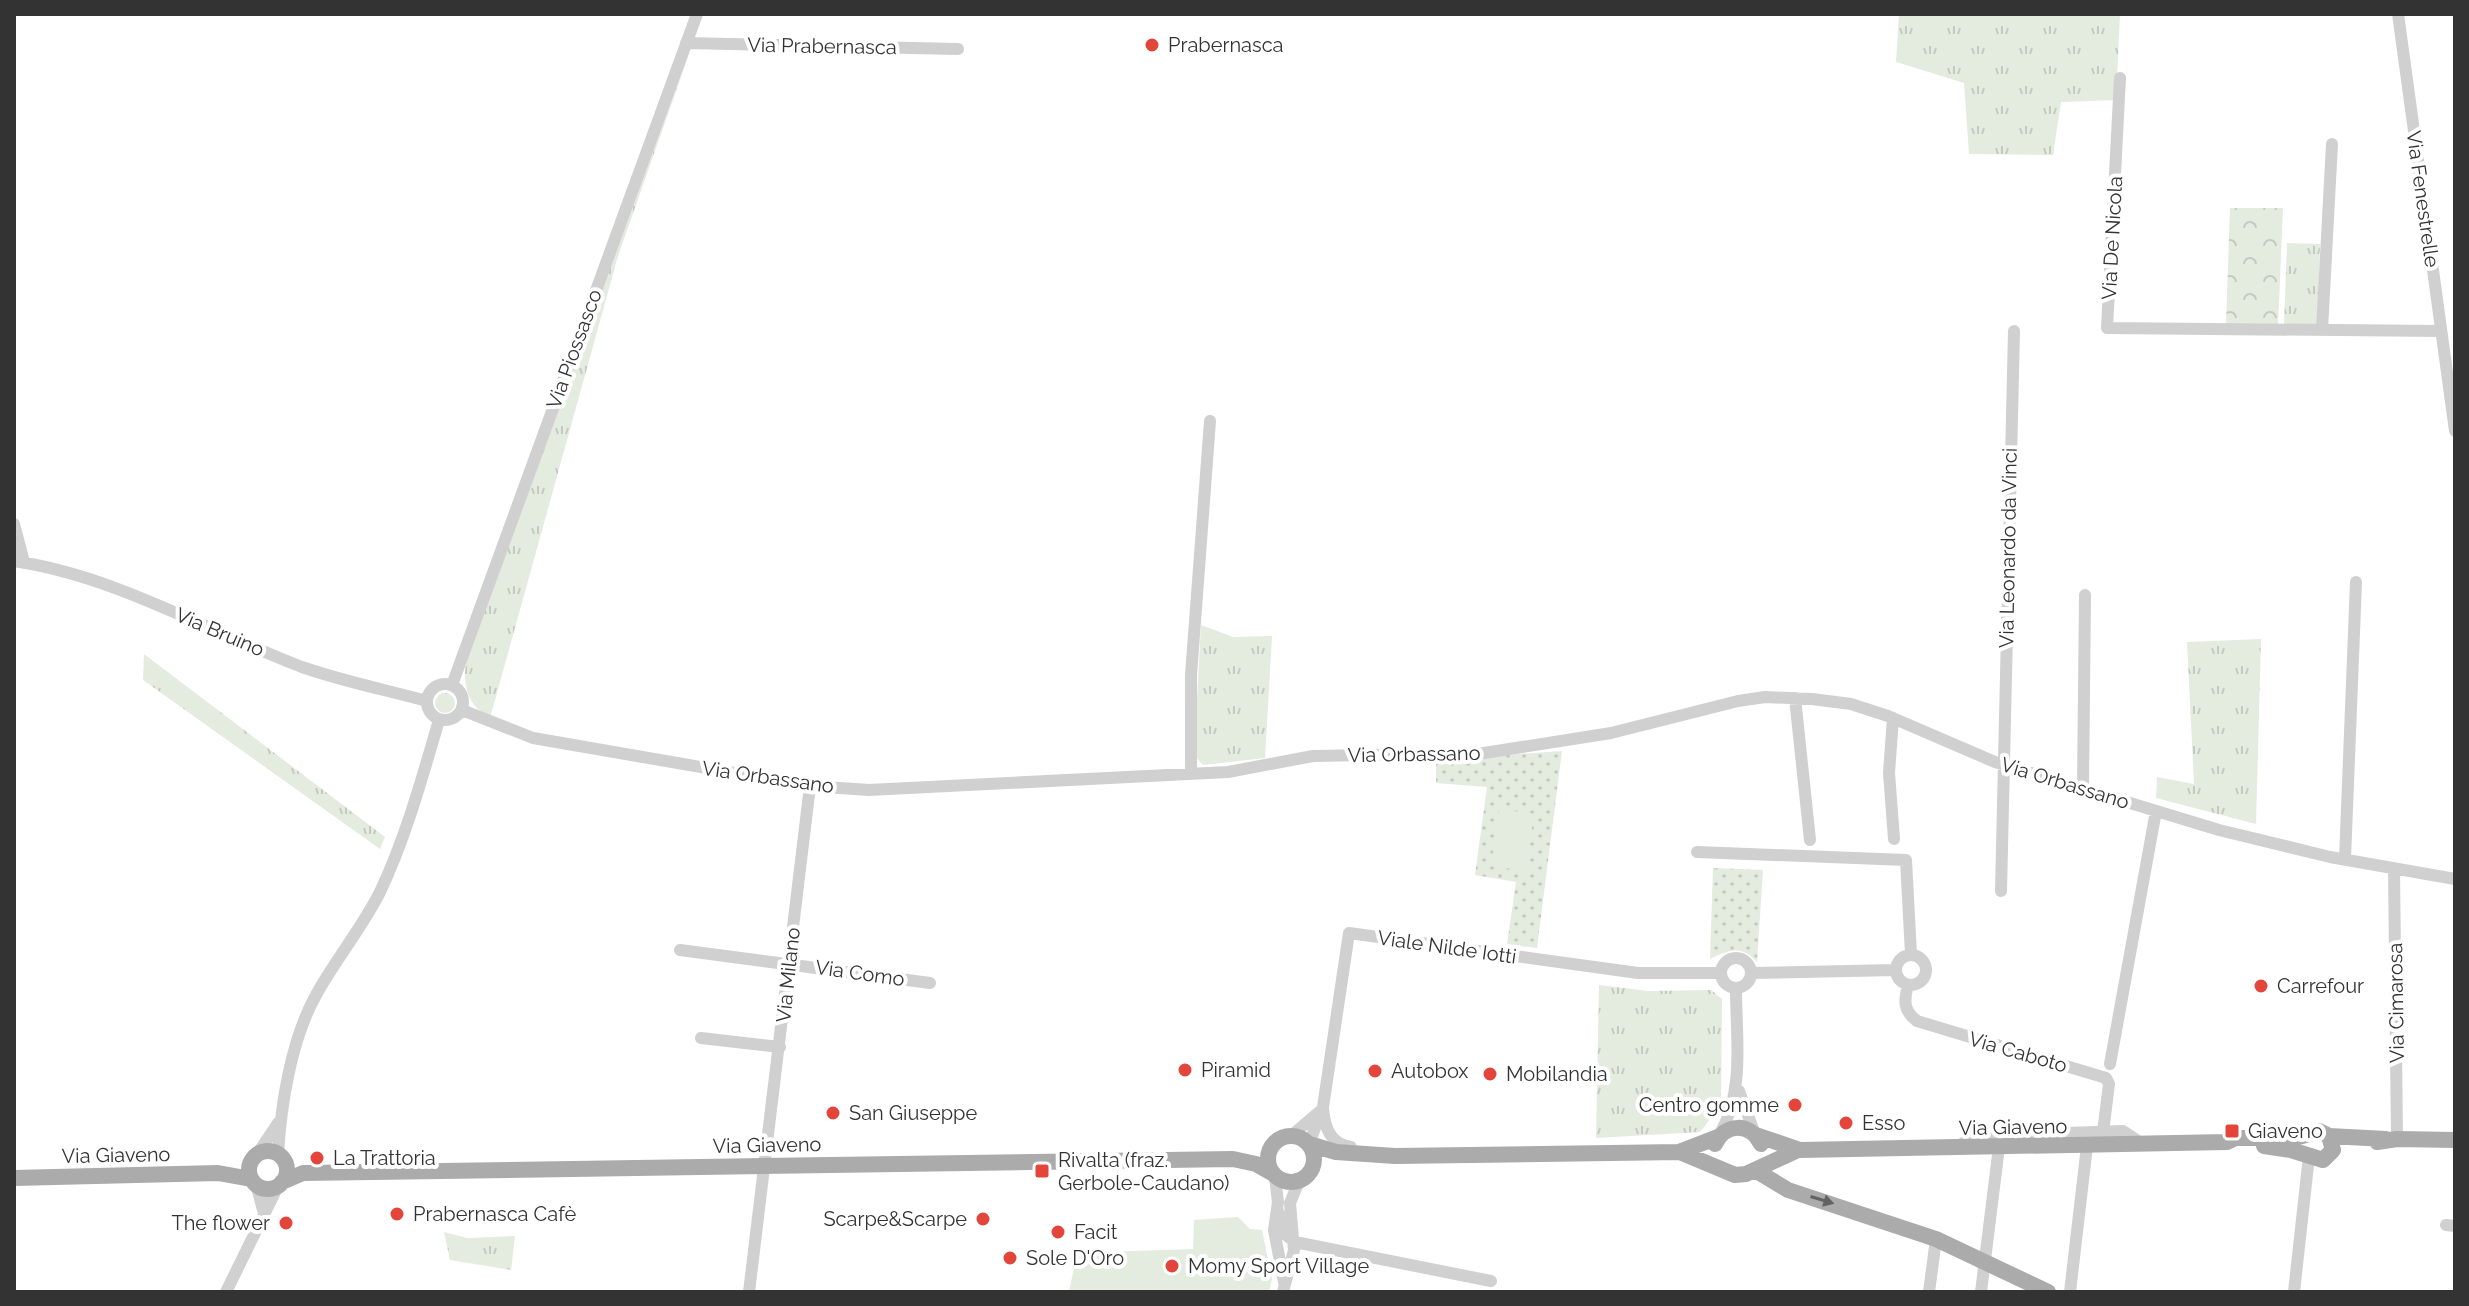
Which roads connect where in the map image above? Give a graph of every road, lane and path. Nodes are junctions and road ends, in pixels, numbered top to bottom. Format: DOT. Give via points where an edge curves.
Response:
graph roads {
  1 [pos="697,14"];
  2 [pos="2398,14"];
  3 [pos="686,43"];
  4 [pos="958,49"];
  5 [pos="2120,78"];
  6 [pos="2332,144"];
  7 [pos="2322,330"];
  8 [pos="2014,331"];
  9 [pos="2441,331"];
  10 [pos="1210,421"];
  11 [pos="2455,431"];
  12 [pos="14,524"];
  13 [pos="19,562"];
  14 [pos="2356,582"];
  15 [pos="2085,595"];
  16 [pos="452,685"];
  17 [pos="1795,698"];
  18 [pos="427,701"];
  19 [pos="462,710"];
  20 [pos="1893,718"];
  21 [pos="439,720"];
  22 [pos="2003,764"];
  23 [pos="1191,773"];
  24 [pos="810,786"];
  25 [pos="2083,788"];
  26 [pos="2156,811"];
  27 [pos="1894,839"];
  28 [pos="1810,840"];
  29 [pos="1697,852"];
  30 [pos="2345,859"];
  31 [pos="2394,868"];
  32 [pos="2455,879"];
  33 [pos="2001,891"];
  34 [pos="680,950"];
  35 [pos="1911,954"];
  36 [pos="790,963"];
  37 [pos="1896,970"];
  38 [pos="1720,973"];
  39 [pos="1751,973"];
  40 [pos="930,983"];
  41 [pos="1908,985"];
  42 [pos="1736,989"];
  43 [pos="701,1038"];
  44 [pos="780,1047"];
  45 [pos="2110,1064"];
  46 [pos="1737,1084"];
  47 [pos="1323,1107"];
  48 [pos="282,1113"];
  49 [pos="2103,1132"];
  50 [pos="1756,1135"];
  51 [pos="1291,1136"];
  52 [pos="1718,1137"];
  53 [pos="2392,1139"];
  54 [pos="2455,1140"];
  55 [pos="2227,1142"];
  56 [pos="1273,1144"];
  57 [pos="1309,1144"];
  58 [pos="2143,1145"];
  59 [pos="2087,1146"];
  60 [pos="1958,1147"];
  61 [pos="1999,1147"];
  62 [pos="1800,1150"];
  63 [pos="1679,1152"];
  64 [pos="2320,1152"];
  65 [pos="1394,1156"];
  66 [pos="281,1158"];
  67 [pos="1233,1159"];
  68 [pos="767,1165"];
  69 [pos="1721,1168"];
  70 [pos="1754,1169"];
  71 [pos="253,1171"];
  72 [pos="303,1173"];
  73 [pos="1274,1175"];
  74 [pos="1304,1177"];
  75 [pos="14,1178"];
  76 [pos="280,1184"];
  77 [pos="263,1210"];
  78 [pos="1278,1211"];
  79 [pos="1936,1239"];
  80 [pos="1295,1242"];
  81 [pos="1985,1260"];
  82 [pos="1491,1281"];
  83 [pos="1284,1289"];
  84 [pos="226,1292"];
  85 [pos="749,1292"];
  86 [pos="1929,1292"];
  87 [pos="1981,1292"];
  88 [pos="2048,1292"];
  89 [pos="2070,1292"];
  90 [pos="2294,1292"];
  1 -- 3 [label="street, Via Piossasco"];
  2 -- 9 [label="street, Via Fenestrelle"];
  3 -- 4 [label="street, Via Prabernasca"];
  3 -- 16 [label="street, Via Piossasco"];
  5 -- 7 [label="street, Via De Nicola" via="2107,328"];
  6 -- 7 [label="street"];
  7 -- 9 [label="street, Via De Nicola"];
  8 -- 22 [label="street, Via Leonardo da Vinci"];
  9 -- 11 [label="street, Via Fenestrelle"];
  10 -- 23 [label="street" via="1191,675"];
  12 -- 13 [label="street"];
  13 -- 18 [label="street, Via Bruino" via="125,592 305,668"];
  14 -- 30 [label="street"];
  15 -- 25 [label="street"];
  16 -- 18 [label="street" via="435,687"];
  16 -- 19 [label="street" via="464,698"];
  17 -- 20 [label="street, Via Orbassano" via="1851,704"];
  17 -- 23 [label="street, Via Orbassano" via="1738,701 1611,733 1484,753 1313,756 1228,772"];
  17 -- 28 [label="street"];
  18 -- 21 [label="street"];
  19 -- 21 [label="street" via="455,718"];
  19 -- 24 [label="street, Via Orbassano" via="533,738"];
  20 -- 22 [label="street, Via Orbassano"];
  20 -- 27 [label="street" via="1889,773"];
  21 -- 48 [label="street" via="426,771 379,895 314,998"];
  22 -- 25 [label="street, Via Orbassano"];
  22 -- 33 [label="street, Via Leonardo da Vinci"];
  23 -- 24 [label="street, Via Orbassano" via="869,790"];
  24 -- 36 [label="street, Via Milano"];
  25 -- 26 [label="street, Via Orbassano"];
  26 -- 30 [label="street, Via Orbassano"];
  26 -- 45 [label="street"];
  29 -- 35 [label="street" via="1906,860"];
  30 -- 31 [label="street, Via Orbassano"];
  31 -- 32 [label="street, Via Orbassano"];
  31 -- 53 [label="street, Via Cimarosa"];
  34 -- 36 [label="street, Via Como"];
  35 -- 37 [label="street" via="1899,960"];
  35 -- 41 [label="street" via="1921,958 1926,970 1921,982"];
  36 -- 40 [label="street, Via Como"];
  36 -- 44 [label="street, Via Milano"];
  37 -- 39 [label="street, Viale Nilde Iotti"];
  37 -- 41 [label="street"];
  38 -- 39 [label="street, Viale Nilde Iotti" via="1724,963 1736,958 1748,964"];
  38 -- 42 [label="street" via="1726,985"];
  38 -- 47 [label="street, Viale Nilde Iotti" via="1638,973 1349,933"];
  39 -- 42 [label="street" via="1747,984"];
  41 -- 49 [label="street, Via Caboto" via="1907,1012 1917,1021 2106,1078"];
  42 -- 46 [label="street"];
  43 -- 44 [label="street"];
  44 -- 68 [label="street, Via Milano"];
  46 -- 50 [label="street"];
  46 -- 52 [label="street"];
  47 -- 51 [label="street"];
  47 -- 57 [label="street"];
  47 -- 65 [label="street, Via Giaveno" via="1336,1143"];
  48 -- 66 [label="street"];
  48 -- 71 [label="street"];
  49 -- 58 [label="street" via="2123,1131"];
  49 -- 60 [label="street" via="1972,1137"];
  50 -- 52 [label="main road, Via Giaveno" via="1736,1127"];
  50 -- 62 [label="main road, Via Giaveno"];
  50 -- 70 [label="main road" via="1762,1150"];
  51 -- 56 [label="main road, Via Giaveno"];
  51 -- 57 [label="main road, Via Giaveno"];
  52 -- 63 [label="main road, Via Giaveno"];
  52 -- 69 [label="main road" via="1714,1156"];
  53 -- 54 [label="main road, Via Giaveno"];
  53 -- 64 [label="main road, Via Giaveno"];
  55 -- 58 [label="main road, Via Giaveno"];
  55 -- 64 [label="main road, Via Giaveno"];
  55 -- 64 [label="main road, Via Giaveno" via="2319,1131"];
  56 -- 67 [label="main road, Via Giaveno"];
  56 -- 73 [label="main road" via="1268,1155"];
  57 -- 65 [label="main road, Via Giaveno" via="1336,1152"];
  57 -- 74 [label="main road" via="1314,1159"];
  58 -- 59 [label="main road, Via Giaveno"];
  59 -- 61 [label="main road, Via Giaveno"];
  59 -- 89 [label="street"];
  60 -- 61 [label="main road, Via Giaveno"];
  60 -- 62 [label="main road, Via Giaveno"];
  61 -- 81 [label="street"];
  62 -- 70 [label="main road, Via Giaveno"];
  63 -- 65 [label="main road, Via Giaveno"];
  63 -- 69 [label="main road, Via Giaveno"];
  64 -- 90 [label="street" via="2306,1183"];
  65 -- 74 [label="main road, Via Giaveno" via="1331,1163"];
  66 -- 71 [label="main road, Via Giaveno" via="269,1151"];
  66 -- 72 [label="main road"];
  66 -- 76 [label="main road" via="286,1172"];
  67 -- 68 [label="main road, Via Giaveno"];
  67 -- 73 [label="main road, Via Giaveno"];
  68 -- 72 [label="main road, Via Giaveno"];
  68 -- 85 [label="street, Via Milano"];
  69 -- 70 [label="main road, Via Giaveno" via="1735,1175"];
  70 -- 79 [label="main road, one-way" via="1788,1190"];
  71 -- 75 [label="main road, Via Giaveno"];
  71 -- 76 [label="main road, Via Giaveno" via="266,1189"];
  71 -- 77 [label="street"];
  72 -- 76 [label="main road, Via Giaveno"];
  73 -- 74 [label="main road, Via Giaveno" via="1287,1182"];
  73 -- 78 [label="street"];
  74 -- 80 [label="street" via="1288,1213"];
  76 -- 77 [label="street"];
  77 -- 84 [label="street"];
  78 -- 80 [label="street" via="1286,1235"];
  78 -- 83 [label="street" via="1274,1230"];
  79 -- 81 [label="main road"];
  79 -- 86 [label="street"];
  80 -- 82 [label="street"];
  80 -- 83 [label="street"];
  81 -- 87 [label="street"];
  81 -- 88 [label="main road"];
}
